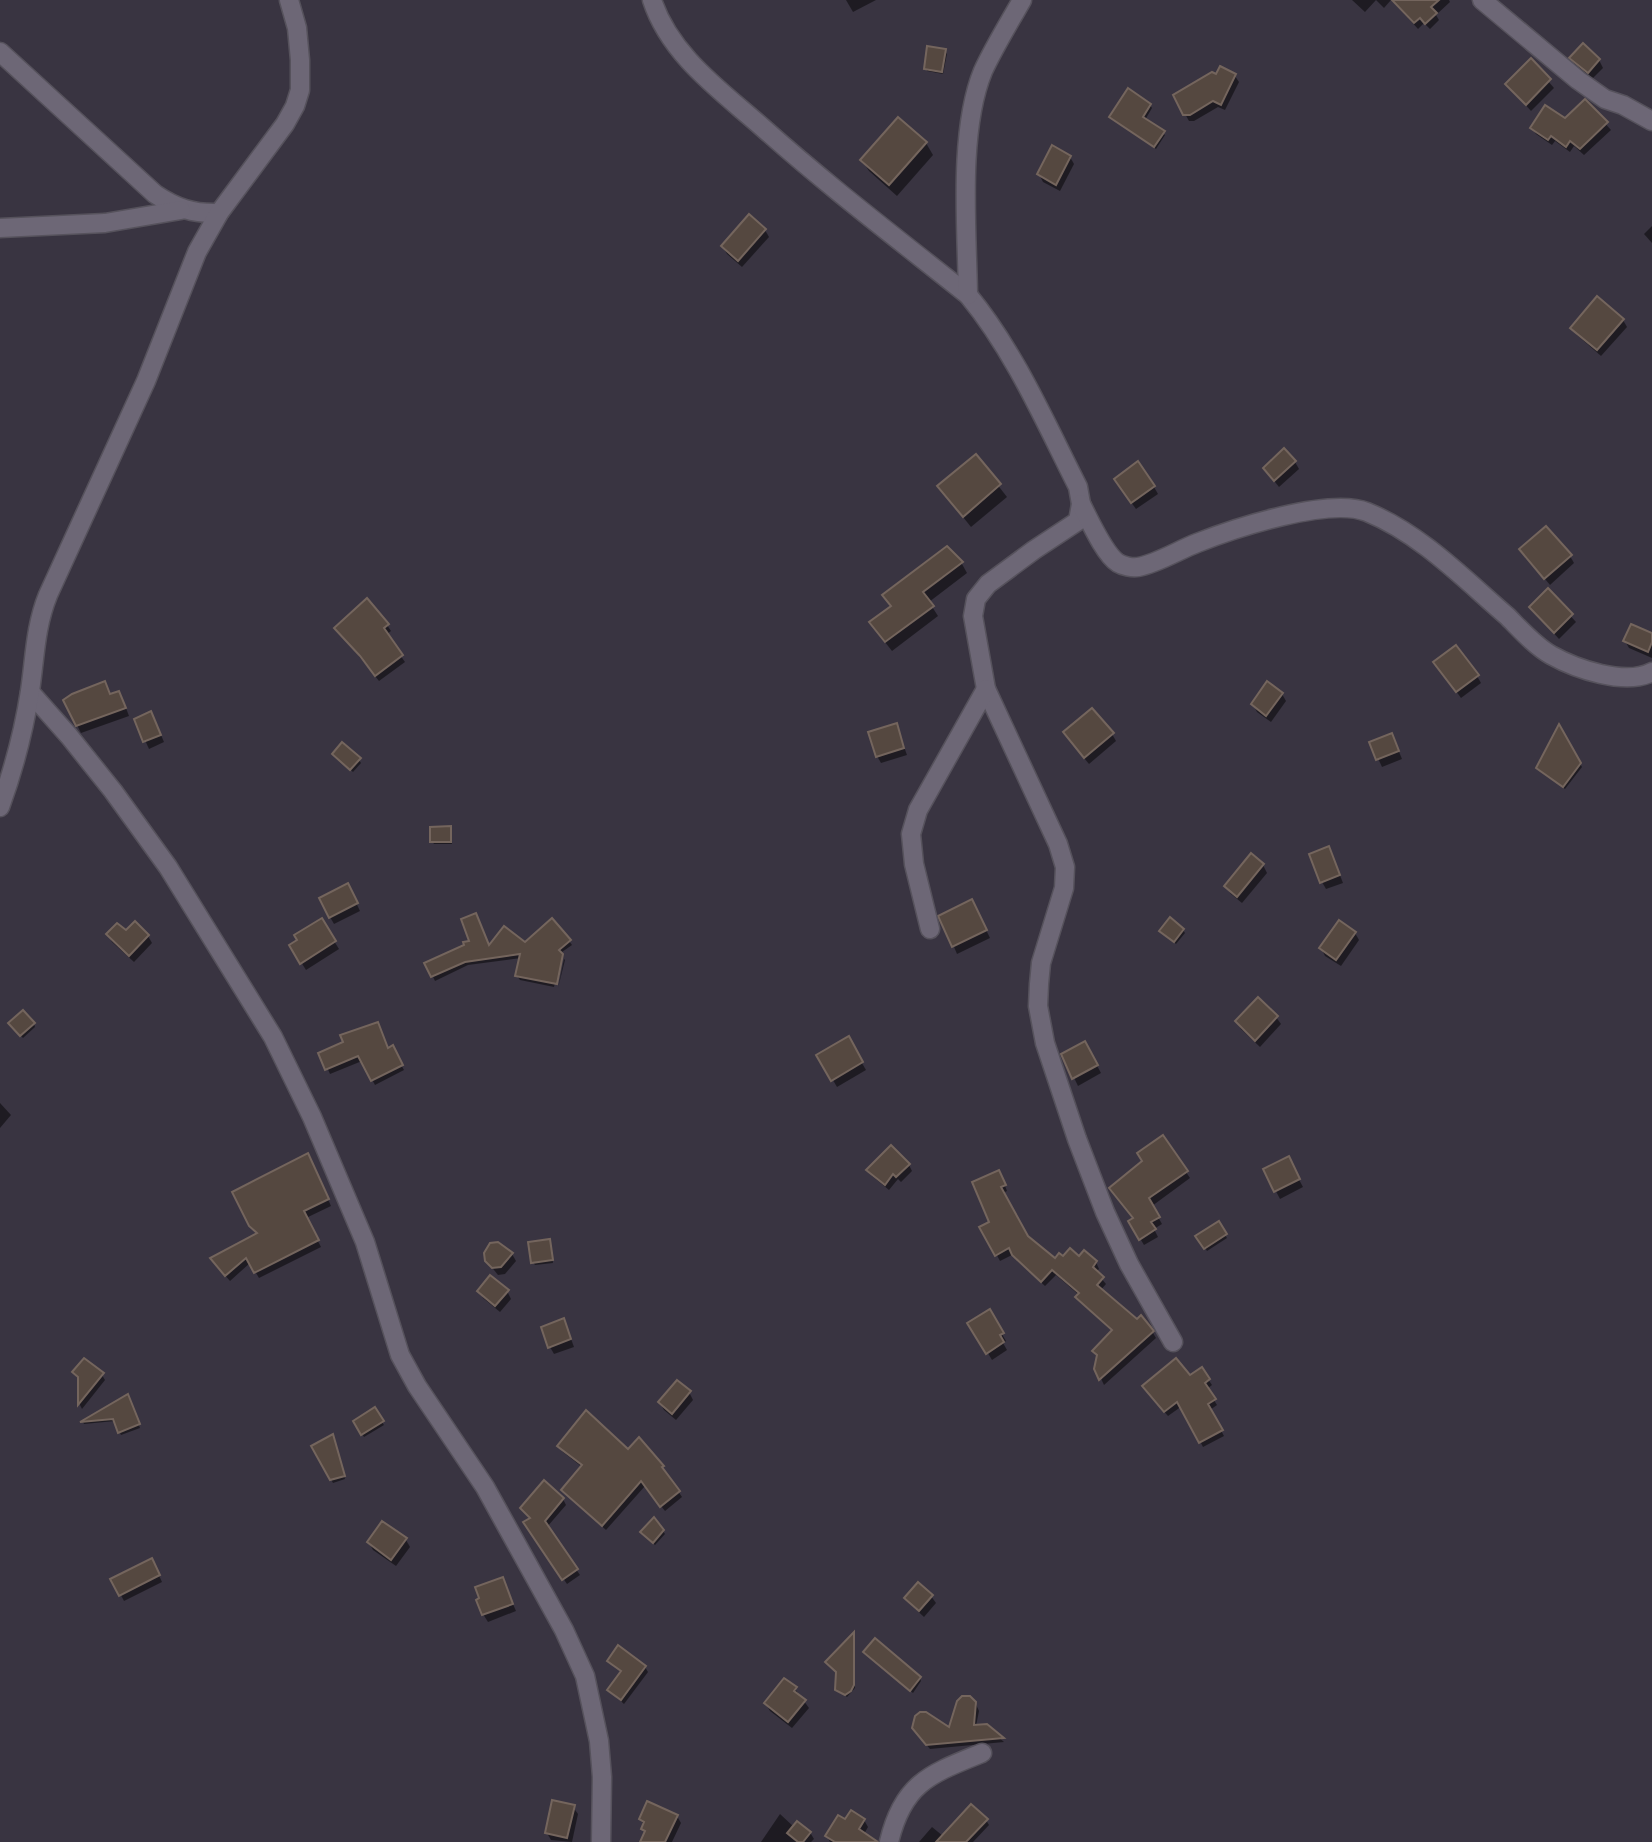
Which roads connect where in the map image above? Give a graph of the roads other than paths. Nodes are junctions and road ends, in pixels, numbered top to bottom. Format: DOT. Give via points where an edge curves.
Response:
graph roads {
  1 [pos="289,0"];
  2 [pos="652,0"];
  3 [pos="1022,0"];
  4 [pos="1482,0"];
  5 [pos="0,52"];
  6 [pos="1652,121"];
  7 [pos="181,210"];
  8 [pos="219,213"];
  9 [pos="0,228"];
  10 [pos="968,295"];
  11 [pos="1082,504"];
  12 [pos="1652,671"];
  13 [pos="986,689"];
  14 [pos="30,692"];
  15 [pos="0,807"];
  16 [pos="930,929"];
  17 [pos="1173,1342"];
  18 [pos="982,1753"];
  19 [pos="601,1842"];
  20 [pos="889,1842"];
  1 -- 8 [label="street" via="300,60 295,106"];
  2 -- 10 [label="street" via="671,40 709,80 804,164"];
  3 -- 10 [label="street" via="984,70 974,99 968,133"];
  4 -- 6 [label="street" via="1577,80"];
  5 -- 7 [label="street" via="155,194"];
  7 -- 8 [label="street"];
  7 -- 9 [label="street" via="105,223"];
  8 -- 14 [label="street" via="197,253 146,382 40,617"];
  10 -- 11 [label="street" via="1025,383"];
  11 -- 12 [label="street" via="1113,559 1137,567 1282,517 1329,507 1365,511 1439,558 1549,654 1612,677"];
  11 -- 13 [label="street" via="1078,521 988,584 976,599 973,616"];
  13 -- 16 [label="street" via="918,810 911,834"];
  13 -- 17 [label="street" via="1065,867 1041,963 1038,1006 1045,1043 1105,1212"];
  14 -- 15 [label="street"];
  14 -- 19 [label="street" via="113,791 168,867 273,1037 307,1105 365,1242 400,1355 485,1486 585,1676 599,1741"];
  18 -- 20 [label="street" via="920,1783 900,1809"];
}
